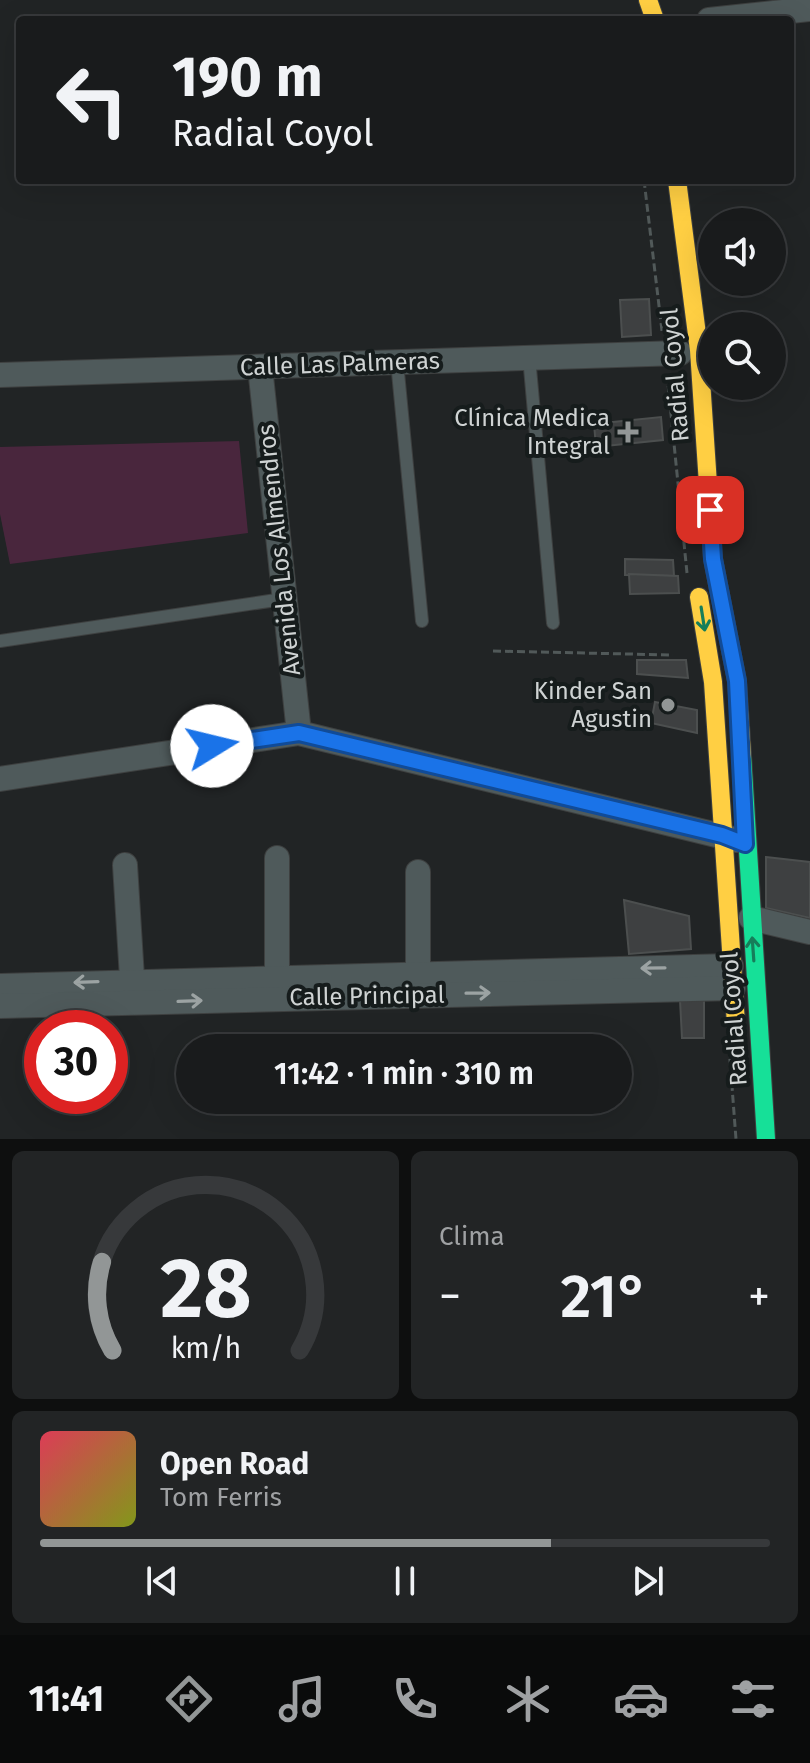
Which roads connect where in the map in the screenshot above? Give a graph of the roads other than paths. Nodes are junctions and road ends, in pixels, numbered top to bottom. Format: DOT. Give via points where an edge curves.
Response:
graph roads {
  1 [pos="810,9"];
  2 [pos="746,16"];
  3 [pos="678,184"];
  4 [pos="683,228"];
  5 [pos="679,352"];
  6 [pos="529,357"];
  7 [pos="397,362"];
  8 [pos="260,367"];
  9 [pos="0,375"];
  10 [pos="707,461"];
  11 [pos="696,576"];
  12 [pos="283,599"];
  13 [pos="422,621"];
  14 [pos="553,623"];
  15 [pos="0,641"];
  16 [pos="299,733"];
  17 [pos="0,779"];
  18 [pos="722,835"];
  19 [pos="745,844"];
  20 [pos="277,858"];
  21 [pos="125,865"];
  22 [pos="418,872"];
  23 [pos="751,918"];
  24 [pos="810,932"];
  25 [pos="732,977"];
  26 [pos="418,984"];
  27 [pos="0,986"];
  28 [pos="277,988"];
  29 [pos="133,992"];
  30 [pos="0,1006"];
  31 [pos="738,1048"];
  32 [pos="762,1069"];
  33 [pos="766,1139"];
  1 -- 2 [label="street"];
  3 -- 4 [label="street, Radial Coyol"];
  4 -- 5 [label="street" via="679,264 688,335"];
  4 -- 10 [label="street, Radial Coyol"];
  5 -- 6 [label="street, Calle Las Palmeras"];
  5 -- 10 [label="street" via="690,368 695,447"];
  6 -- 7 [label="street, Calle Las Palmeras"];
  6 -- 14 [label="lane"];
  7 -- 8 [label="street, Calle Las Palmeras"];
  7 -- 13 [label="lane"];
  8 -- 9 [label="street, Calle Las Palmeras"];
  8 -- 12 [label="street, Avenida Los Almendros"];
  10 -- 19 [label="street, Radial Coyol" via="713,559 737,681"];
  11 -- 18 [label="street, Radial Coyol, one-way" via="713,682"];
  12 -- 15 [label="lane"];
  12 -- 16 [label="street, Avenida Los Almendros"];
  16 -- 17 [label="street"];
  16 -- 18 [label="street"];
  18 -- 19 [label="street"];
  18 -- 25 [label="street, Radial Coyol"];
  19 -- 23 [label="street, Radial Coyol"];
  20 -- 28 [label="street"];
  21 -- 29 [label="street"];
  22 -- 26 [label="street"];
  23 -- 24 [label="street"];
  32 -- 23 [label="street, Radial Coyol, one-way"];
  25 -- 26 [label="street, Calle Principal"];
  25 -- 31 [label="street, Radial Coyol"];
  25 -- 32 [label="street" via="744,988 748,1049"];
  26 -- 28 [label="street, Calle Principal"];
  29 -- 27 [label="street, Calle Principal, one-way"];
  28 -- 29 [label="street, Calle Principal"];
  29 -- 30 [label="street, Calle Principal"];
  32 -- 33 [label="street, Radial Coyol"];
}
